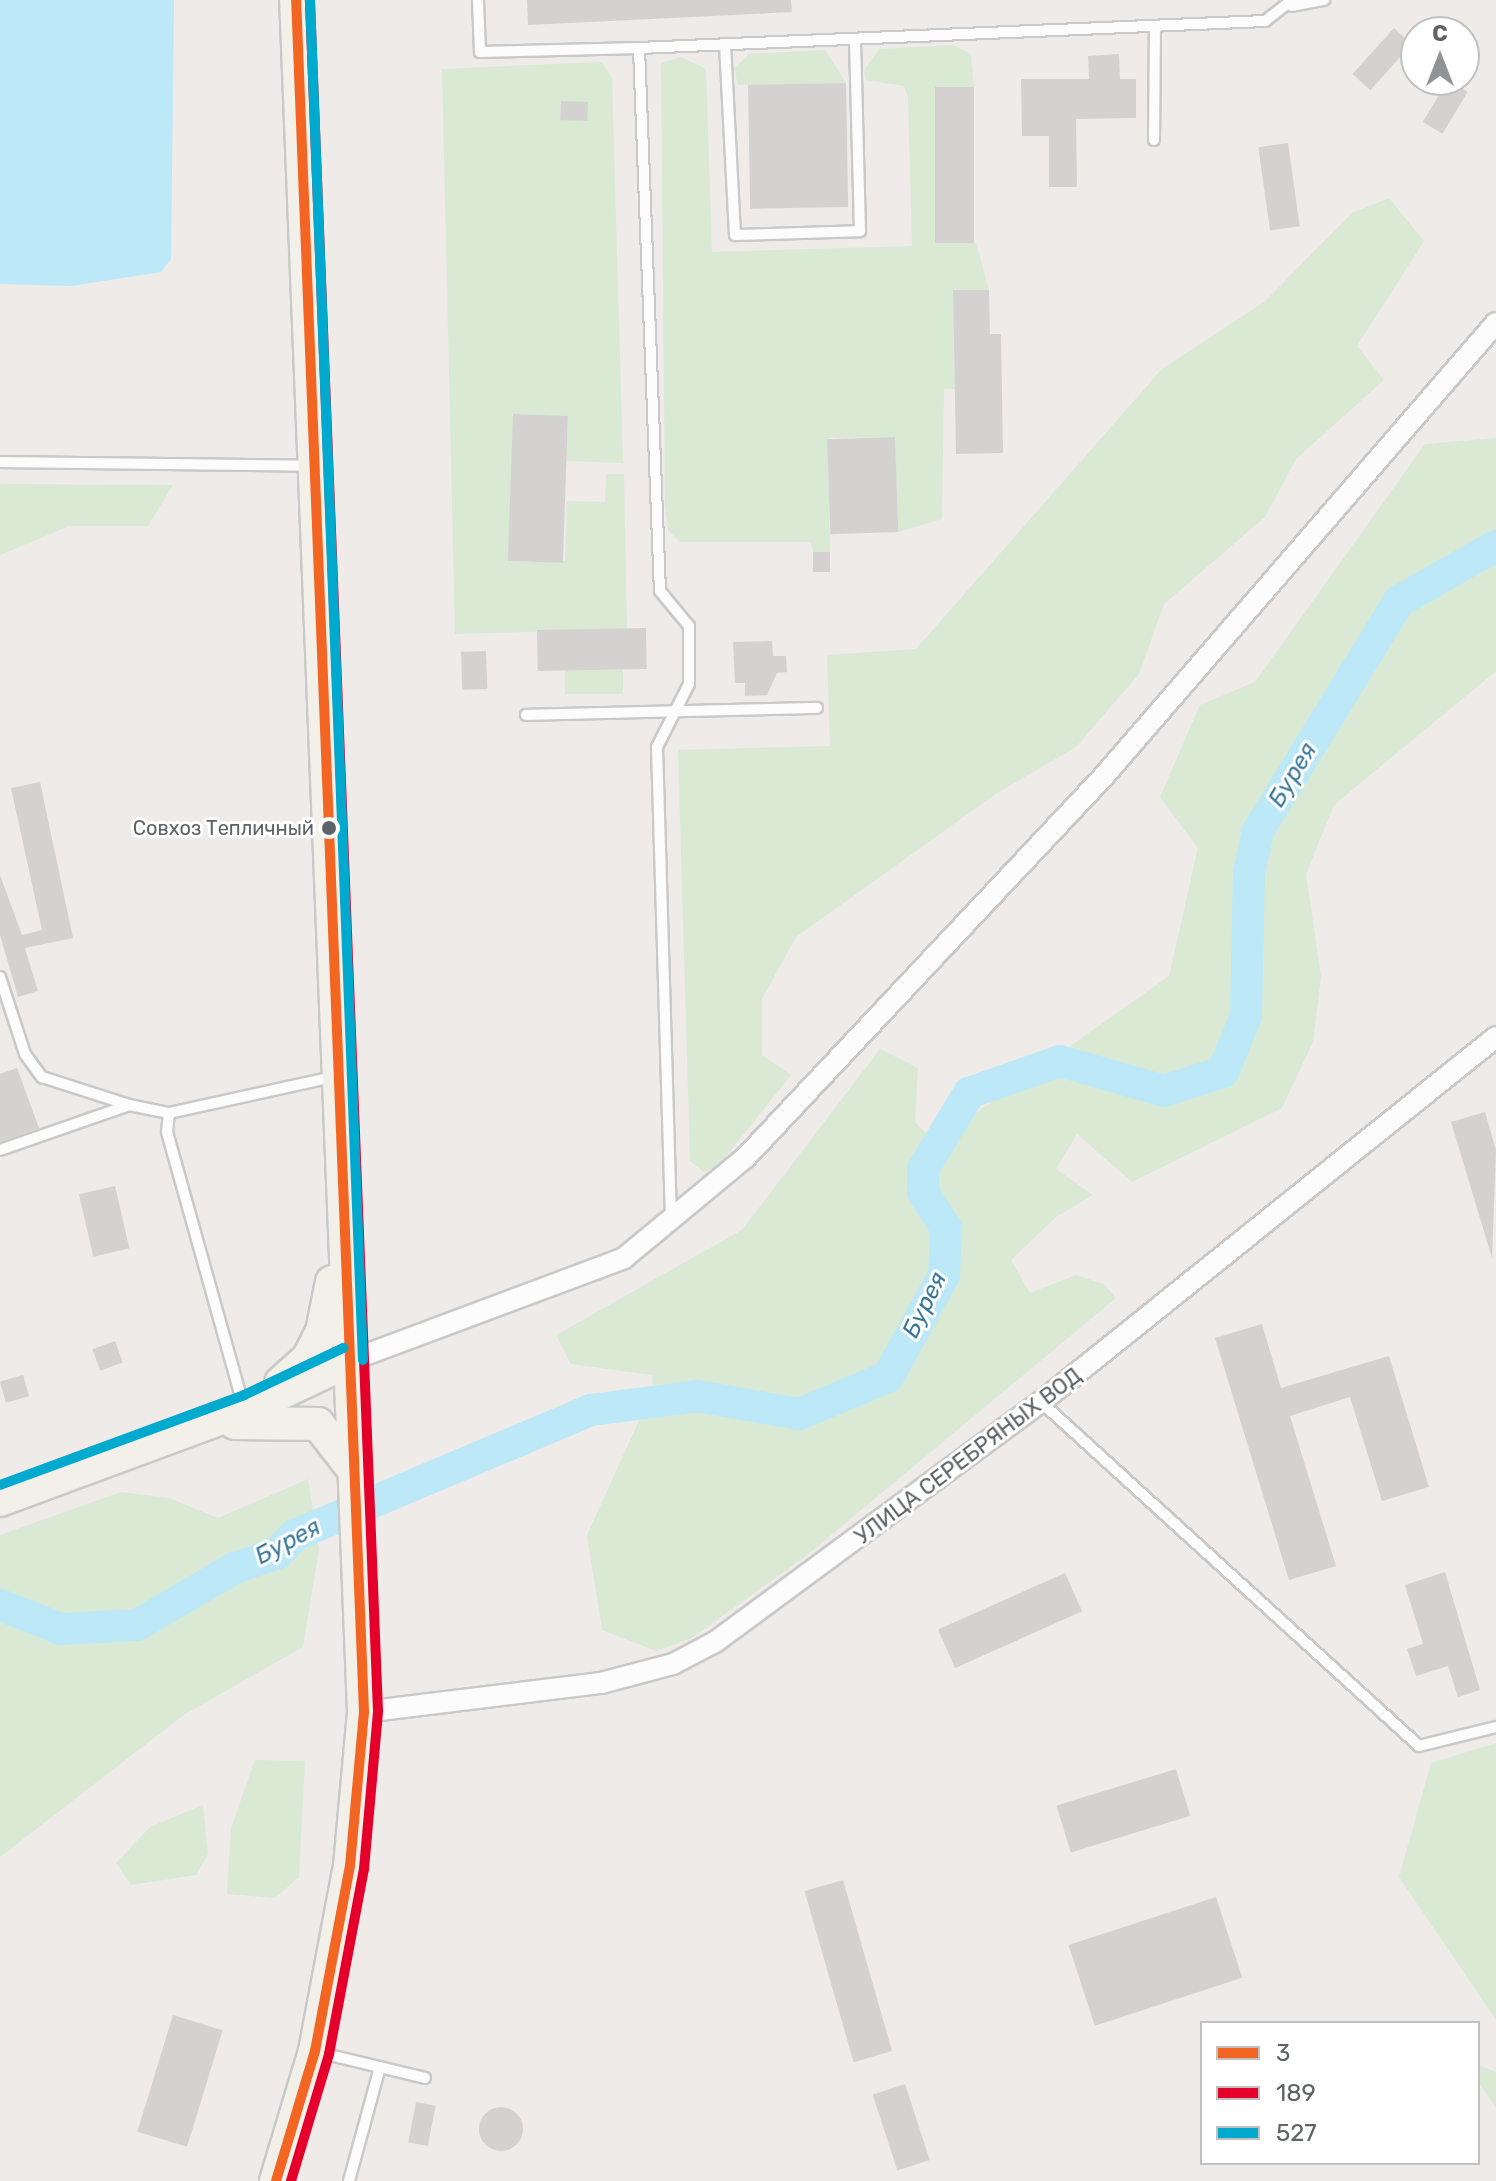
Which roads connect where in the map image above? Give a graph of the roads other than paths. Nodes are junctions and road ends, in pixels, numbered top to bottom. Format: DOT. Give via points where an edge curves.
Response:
graph roads {
  1 [pos="296,0"];
  2 [pos="478,0"];
  3 [pos="1324,0"];
  4 [pos="1292,3"];
  5 [pos="1155,26"];
  6 [pos="855,39"];
  7 [pos="725,44"];
  8 [pos="639,48"];
  9 [pos="1154,140"];
  10 [pos="1496,323"];
  11 [pos="0,462"];
  12 [pos="311,466"];
  13 [pos="817,708"];
  14 [pos="675,712"];
  15 [pos="526,715"];
  16 [pos="0,977"];
  17 [pos="1496,1037"];
  18 [pos="335,1077"];
  19 [pos="129,1105"];
  20 [pos="169,1113"];
  21 [pos="0,1150"];
  22 [pos="341,1191"];
  23 [pos="671,1223"];
  24 [pos="349,1361"];
  25 [pos="1041,1402"];
  26 [pos="252,1407"];
  27 [pos="200,1426"];
  28 [pos="356,1479"];
  29 [pos="0,1500"];
  30 [pos="364,1712"];
  31 [pos="1496,1727"];
  32 [pos="315,2051"];
  33 [pos="380,2067"];
  34 [pos="425,2078"];
  35 [pos="276,2181"];
  36 [pos="349,2181"];
  1 -- 12 [label="main road"];
  2 -- 8 [label="lane" via="480,52"];
  3 -- 4 [label="lane"];
  4 -- 5 [label="lane" via="1265,21"];
  5 -- 6 [label="lane"];
  5 -- 9 [label="lane"];
  6 -- 7 [label="lane"];
  6 -- 7 [label="lane" via="860,231 735,235"];
  7 -- 8 [label="lane"];
  8 -- 14 [label="lane" via="660,591 689,626 689,684"];
  10 -- 23 [label="street" via="1104,776 746,1157"];
  11 -- 12 [label="lane"];
  12 -- 18 [label="main road"];
  13 -- 14 [label="lane"];
  14 -- 15 [label="lane"];
  14 -- 23 [label="lane" via="657,747"];
  16 -- 19 [label="lane" via="25,1054 42,1077"];
  17 -- 25 [label="street, УЛИЦА СЕРЕБРЯНЫХ ВОД"];
  18 -- 20 [label="lane"];
  18 -- 22 [label="main road"];
  19 -- 20 [label="lane"];
  19 -- 21 [label="lane"];
  20 -- 26 [label="lane" via="167,1132"];
  22 -- 24 [label="main road"];
  22 -- 26 [label="main road" via="322,1332 308,1359"];
  23 -- 24 [label="street" via="624,1258"];
  24 -- 26 [label="main road"];
  24 -- 28 [label="main road"];
  25 -- 30 [label="street, УЛИЦА СЕРЕБРЯНЫХ ВОД" via="807,1578 673,1664 601,1683"];
  25 -- 31 [label="lane" via="1419,1746"];
  26 -- 27 [label="main road"];
  27 -- 28 [label="main road" via="284,1419 318,1424 340,1443"];
  27 -- 29 [label="main road"];
  28 -- 30 [label="main road"];
  30 -- 32 [label="main road" via="350,1866"];
  32 -- 33 [label="lane"];
  32 -- 35 [label="main road"];
  33 -- 34 [label="lane"];
  33 -- 36 [label="lane"];
}
